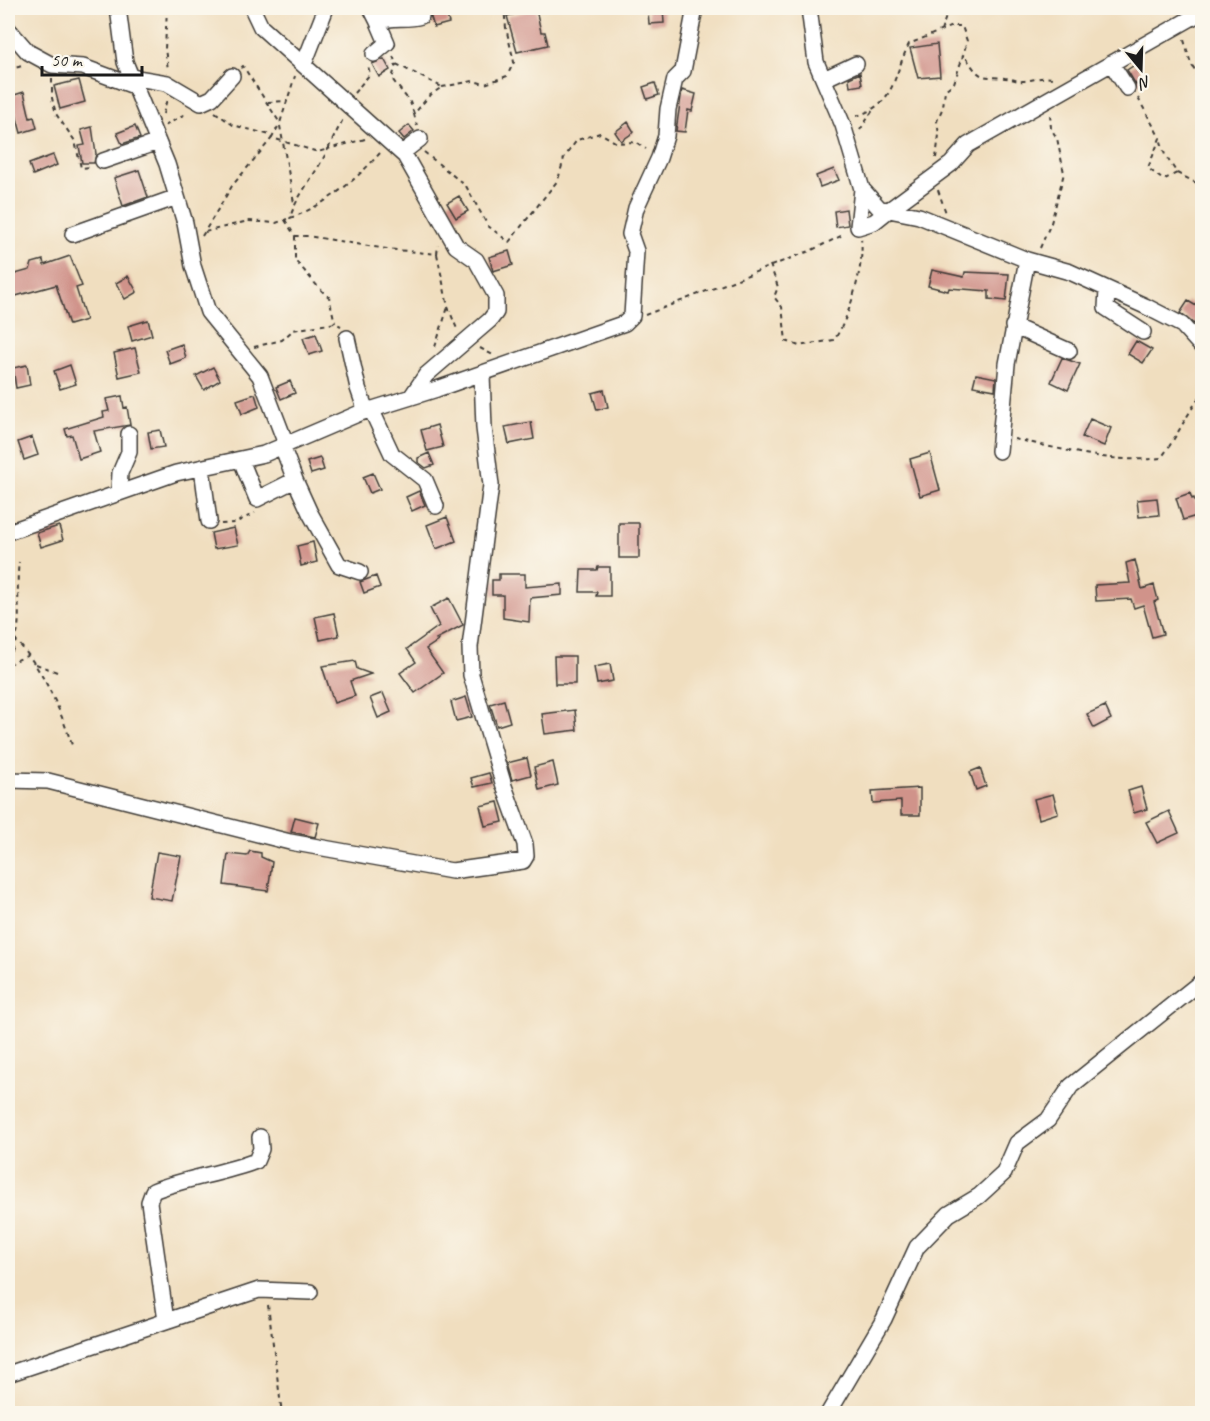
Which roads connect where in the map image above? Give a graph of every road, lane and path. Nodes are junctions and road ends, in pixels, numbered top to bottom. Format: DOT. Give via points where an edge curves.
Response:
graph roads {
  1 [pos="118,8"];
  2 [pos="167,8"];
  3 [pos="252,8"];
  4 [pos="326,8"];
  5 [pos="370,8"];
  6 [pos="504,8"];
  7 [pos="695,8"];
  8 [pos="809,8"];
  9 [pos="949,8"];
  10 [pos="1203,12"];
  11 [pos="421,16"];
  12 [pos="378,22"];
  13 [pos="1182,23"];
  14 [pos="8,29"];
  15 [pos="941,31"];
  16 [pos="387,43"];
  17 [pos="374,54"];
  18 [pos="963,58"];
  19 [pos="1111,63"];
  20 [pos="304,64"];
  21 [pos="396,64"];
  22 [pos="856,64"];
  23 [pos="52,65"];
  24 [pos="232,76"];
  25 [pos="824,79"];
  26 [pos="1203,80"];
  27 [pos="132,81"];
  28 [pos="167,83"];
  29 [pos="1076,84"];
  30 [pos="442,87"];
  31 [pos="1127,88"];
  32 [pos="1052,98"];
  33 [pos="287,101"];
  34 [pos="268,102"];
  35 [pos="201,103"];
  36 [pos="348,106"];
  37 [pos="873,110"];
  38 [pos="414,114"];
  39 [pos="839,115"];
  40 [pos="162,118"];
  41 [pos="280,123"];
  42 [pos="159,135"];
  43 [pos="272,138"];
  44 [pos="386,138"];
  45 [pos="1160,138"];
  46 [pos="420,139"];
  47 [pos="281,140"];
  48 [pos="849,147"];
  49 [pos="328,149"];
  50 [pos="402,153"];
  51 [pos="659,158"];
  52 [pos="103,161"];
  53 [pos="1178,173"];
  54 [pos="937,175"];
  55 [pos="1203,186"];
  56 [pos="861,189"];
  57 [pos="177,197"];
  58 [pos="294,203"];
  59 [pos="889,210"];
  60 [pos="290,218"];
  61 [pos="285,220"];
  62 [pos="441,222"];
  63 [pos="858,227"];
  64 [pos="951,230"];
  65 [pos="204,232"];
  66 [pos="187,233"];
  67 [pos="73,234"];
  68 [pos="295,236"];
  69 [pos="436,254"];
  70 [pos="192,258"];
  71 [pos="1027,260"];
  72 [pos="770,265"];
  73 [pos="1107,290"];
  74 [pos="447,307"];
  75 [pos="625,322"];
  76 [pos="335,323"];
  77 [pos="1013,326"];
  78 [pos="1143,332"];
  79 [pos="347,338"];
  80 [pos="463,342"];
  81 [pos="1203,347"];
  82 [pos="434,350"];
  83 [pos="240,351"];
  84 [pos="1069,351"];
  85 [pos="510,364"];
  86 [pos="482,374"];
  87 [pos="1203,394"];
  88 [pos="411,397"];
  89 [pos="369,410"];
  90 [pos="129,434"];
  91 [pos="999,444"];
  92 [pos="284,445"];
  93 [pos="241,460"];
  94 [pos="202,468"];
  95 [pos="295,480"];
  96 [pos="119,492"];
  97 [pos="257,499"];
  98 [pos="436,506"];
  99 [pos="209,521"];
  100 [pos="8,532"];
  101 [pos="19,562"];
  102 [pos="360,572"];
  103 [pos="8,632"];
  104 [pos="17,641"];
  105 [pos="29,655"];
  106 [pos="8,662"];
  107 [pos="36,664"];
  108 [pos="57,672"];
  109 [pos="72,745"];
  110 [pos="8,780"];
  111 [pos="1203,981"];
  112 [pos="260,1137"];
  113 [pos="267,1290"];
  114 [pos="310,1292"];
  115 [pos="166,1321"];
  116 [pos="8,1374"];
  117 [pos="282,1413"];
  118 [pos="828,1413"];
  1 -- 27 [label="street" via="122,45"];
  2 -- 28 [label="path"];
  3 -- 20 [label="street" via="261,27"];
  4 -- 20 [label="street"];
  5 -- 12 [label="street"];
  6 -- 30 [label="path" via="514,62 507,76 485,84 473,81"];
  7 -- 51 [label="street" via="683,71 675,79"];
  8 -- 25 [label="street" via="816,62"];
  9 -- 15 [label="path"];
  10 -- 13 [label="street"];
  11 -- 12 [label="street" via="406,21 388,17"];
  12 -- 16 [label="street"];
  13 -- 19 [label="street"];
  13 -- 26 [label="path" via="1191,64"];
  14 -- 23 [label="street" via="28,52"];
  15 -- 18 [label="path" via="963,26 967,41"];
  15 -- 37 [label="path" via="909,44 889,94"];
  16 -- 17 [label="street"];
  16 -- 21 [label="path"];
  17 -- 36 [label="path" via="367,60 370,74 348,99"];
  18 -- 29 [label="path" via="978,75 988,79 1020,82 1049,77"];
  18 -- 54 [label="path" via="954,83 945,90 937,121"];
  19 -- 29 [label="street"];
  19 -- 31 [label="street"];
  20 -- 33 [label="path"];
  20 -- 36 [label="street"];
  21 -- 30 [label="path"];
  21 -- 38 [label="path" via="392,79 411,102"];
  22 -- 25 [label="street"];
  23 -- 27 [label="street" via="83,67"];
  23 -- 52 [label="path" via="56,114 75,141 81,168"];
  24 -- 34 [label="path" via="243,66"];
  24 -- 35 [label="street" via="212,98"];
  25 -- 39 [label="street"];
  27 -- 28 [label="street"];
  27 -- 42 [label="street"];
  28 -- 35 [label="street"];
  28 -- 40 [label="path"];
  29 -- 32 [label="street"];
  30 -- 38 [label="path"];
  31 -- 45 [label="path" via="1140,100"];
  32 -- 54 [label="street" via="968,145"];
  32 -- 71 [label="path" via="1051,129 1057,138 1064,173 1051,223 1040,248"];
  33 -- 34 [label="path"];
  33 -- 41 [label="path"];
  34 -- 41 [label="path"];
  35 -- 42 [label="path"];
  35 -- 43 [label="path" via="233,125"];
  36 -- 44 [label="street"];
  36 -- 49 [label="path"];
  37 -- 39 [label="path" via="857,116"];
  37 -- 48 [label="path"];
  38 -- 46 [label="path"];
  39 -- 48 [label="street"];
  41 -- 43 [label="path"];
  41 -- 47 [label="path"];
  42 -- 52 [label="street"];
  42 -- 57 [label="street"];
  43 -- 47 [label="path"];
  43 -- 65 [label="path" via="232,186"];
  44 -- 49 [label="path"];
  44 -- 50 [label="street"];
  44 -- 60 [label="path" via="366,168 340,191"];
  45 -- 53 [label="path" via="1165,155"];
  45 -- 53 [label="path" via="1148,168 1163,180"];
  46 -- 50 [label="street"];
  46 -- 51 [label="path" via="424,152 466,186 488,226 508,242 558,180 564,158 577,140 600,133 617,143 636,142"];
  47 -- 49 [label="path" via="318,152"];
  47 -- 58 [label="path"];
  48 -- 56 [label="street"];
  49 -- 58 [label="path" via="307,188"];
  50 -- 62 [label="street"];
  51 -- 75 [label="street" via="636,208 630,234 636,251 632,316"];
  53 -- 55 [label="path"];
  54 -- 59 [label="street"];
  54 -- 64 [label="path"];
  56 -- 59 [label="street" via="880,210"];
  56 -- 63 [label="street"];
  57 -- 66 [label="street"];
  57 -- 67 [label="street"];
  58 -- 60 [label="path"];
  59 -- 63 [label="street" via="874,222"];
  59 -- 64 [label="street" via="919,216"];
  60 -- 61 [label="path"];
  61 -- 65 [label="path" via="248,221"];
  61 -- 68 [label="path"];
  62 -- 69 [label="path"];
  62 -- 80 [label="street" via="456,246 476,260 496,296 496,312"];
  63 -- 72 [label="path"];
  63 -- 72 [label="path" via="862,244 860,262 845,325 834,340 799,346 786,341 782,307 774,297 778,287"];
  64 -- 71 [label="street"];
  65 -- 66 [label="path"];
  65 -- 70 [label="path"];
  66 -- 70 [label="street"];
  68 -- 69 [label="path"];
  68 -- 76 [label="path" via="295,261 329,297"];
  69 -- 74 [label="path"];
  70 -- 83 [label="street" via="208,312"];
  71 -- 73 [label="street" via="1070,272"];
  71 -- 77 [label="street"];
  72 -- 75 [label="path"];
  73 -- 78 [label="street" via="1106,308"];
  73 -- 81 [label="street" via="1182,326"];
  74 -- 80 [label="path"];
  74 -- 82 [label="path"];
  75 -- 85 [label="street"];
  76 -- 79 [label="path" via="344,327"];
  76 -- 83 [label="path" via="293,330 282,340"];
  77 -- 84 [label="street"];
  77 -- 91 [label="street"];
  79 -- 89 [label="street" via="358,388"];
  80 -- 85 [label="path"];
  80 -- 88 [label="street" via="426,375"];
  83 -- 92 [label="street" via="266,386"];
  85 -- 86 [label="street"];
  86 -- 88 [label="street"];
  86 -- 110 [label="street" via="491,485 470,647 471,675 525,844 524,861 452,871 290,842 48,781"];
  87 -- 91 [label="path" via="1184,417 1176,438 1161,458 1133,461"];
  88 -- 89 [label="street"];
  89 -- 92 [label="street"];
  89 -- 98 [label="street" via="392,454 425,480"];
  90 -- 96 [label="street" via="129,452 120,473"];
  92 -- 93 [label="street"];
  92 -- 95 [label="street"];
  93 -- 94 [label="street"];
  93 -- 97 [label="street"];
  94 -- 96 [label="street"];
  94 -- 99 [label="street"];
  95 -- 97 [label="street"];
  95 -- 102 [label="street" via="339,565"];
  96 -- 100 [label="street"];
  97 -- 99 [label="path" via="256,512 235,523"];
  101 -- 104 [label="path"];
  103 -- 104 [label="path"];
  104 -- 105 [label="path"];
  104 -- 106 [label="path"];
  105 -- 106 [label="path"];
  105 -- 107 [label="path"];
  107 -- 108 [label="path"];
  107 -- 109 [label="path"];
  111 -- 118 [label="street" via="1071,1086 1048,1120 1017,1143 1004,1173 979,1196 950,1214 917,1246 884,1319"];
  112 -- 115 [label="street" via="256,1161 153,1191 149,1202"];
  113 -- 114 [label="street"];
  113 -- 115 [label="street"];
  113 -- 117 [label="path"];
  115 -- 116 [label="street"];
}
